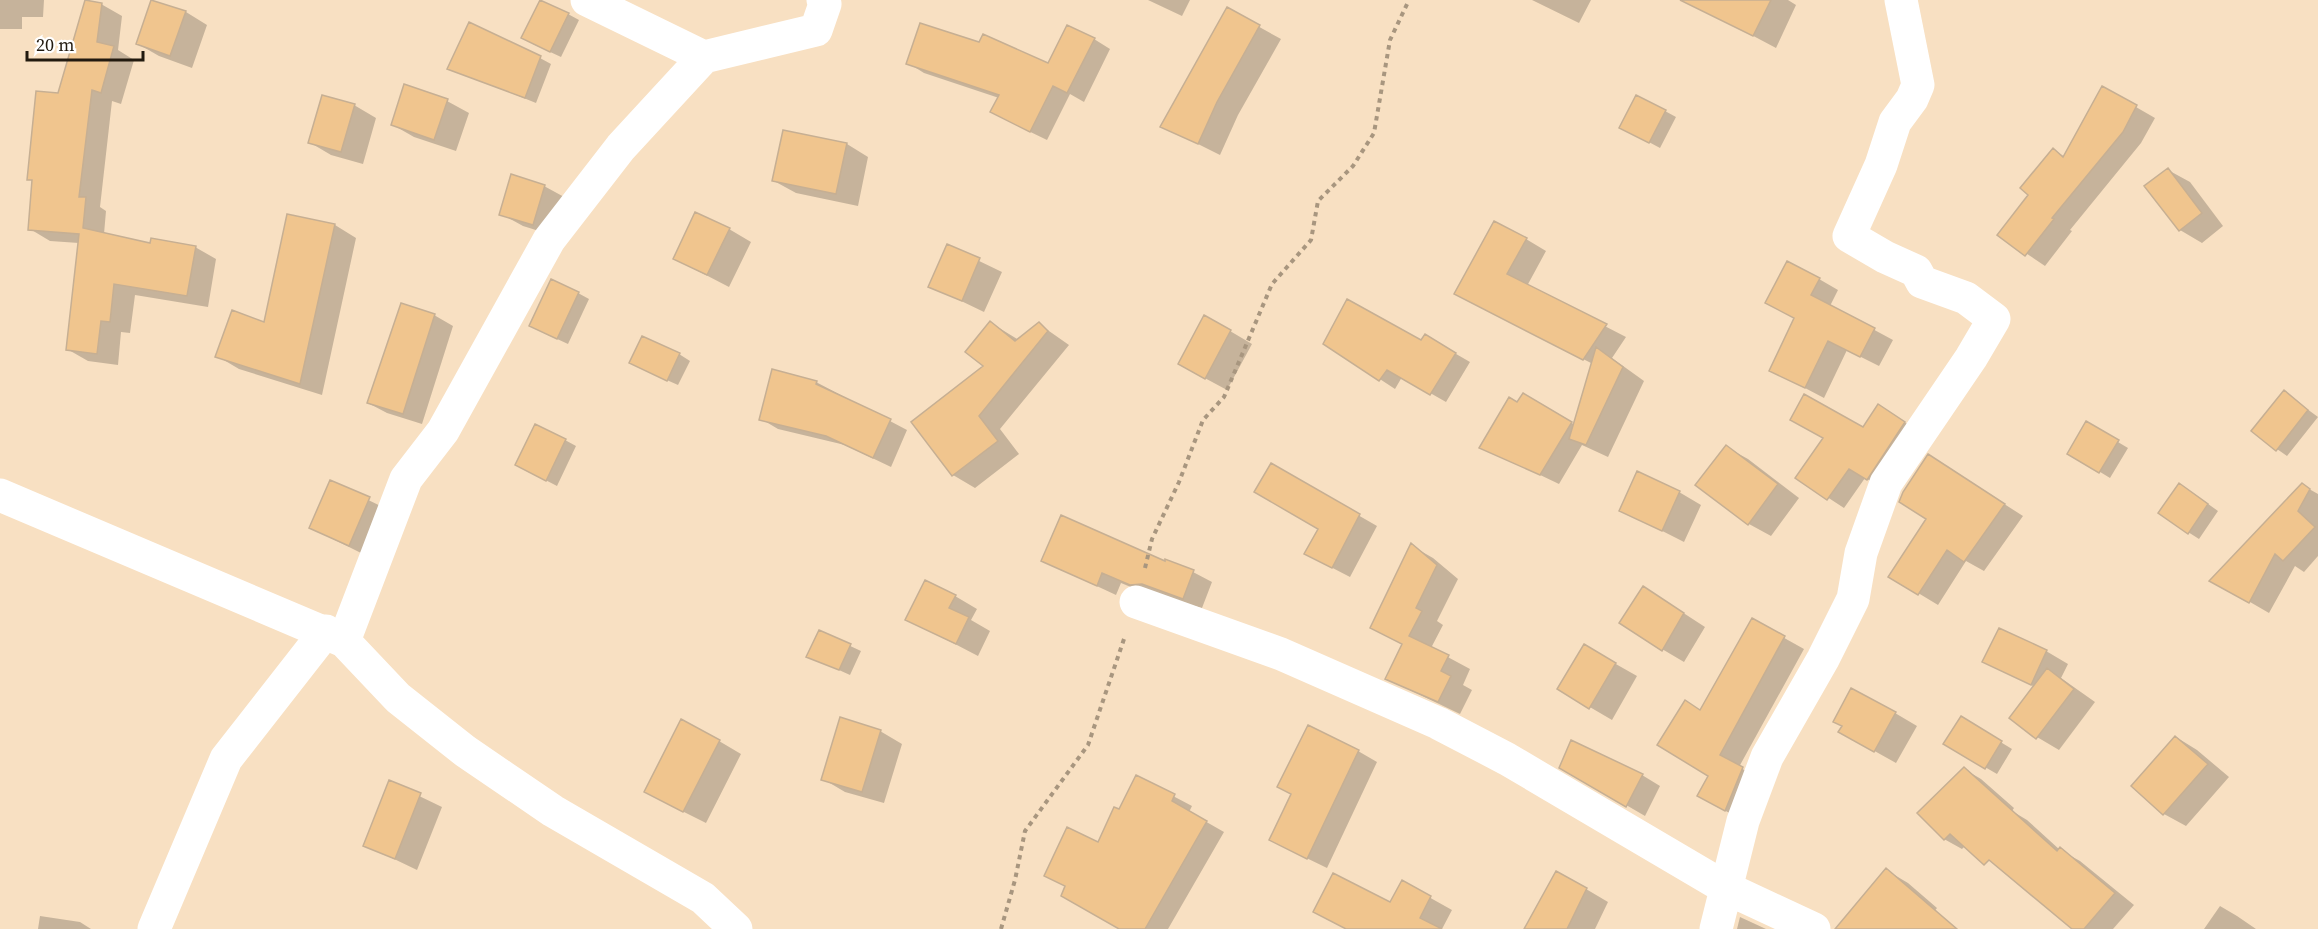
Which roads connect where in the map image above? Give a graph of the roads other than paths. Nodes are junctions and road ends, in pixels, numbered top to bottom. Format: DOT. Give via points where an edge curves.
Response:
graph roads {
  1 [pos="587,0"];
  2 [pos="823,0"];
  3 [pos="1901,0"];
  4 [pos="704,57"];
  5 [pos="0,495"];
  6 [pos="1136,602"];
  7 [pos="335,636"];
  8 [pos="1726,888"];
  9 [pos="154,929"];
  10 [pos="736,929"];
  11 [pos="1716,929"];
  12 [pos="1814,929"];
  1 -- 4 [label="street"];
  2 -- 4 [label="street" via="816,30"];
  3 -- 8 [label="street" via="1918,85 1895,122 1881,165 1849,236 1916,271 1922,282 1966,298 1994,319 1886,483 1861,553 1853,599 1767,757 1743,821"];
  4 -- 7 [label="street" via="621,147 549,240 443,432 406,479"];
  5 -- 7 [label="street"];
  6 -- 8 [label="street" via="1281,654 1438,723 1507,759"];
  7 -- 9 [label="street" via="225,759"];
  7 -- 10 [label="street" via="398,698 465,752 553,811 703,898"];
  8 -- 11 [label="street"];
  8 -- 12 [label="street"];
}
